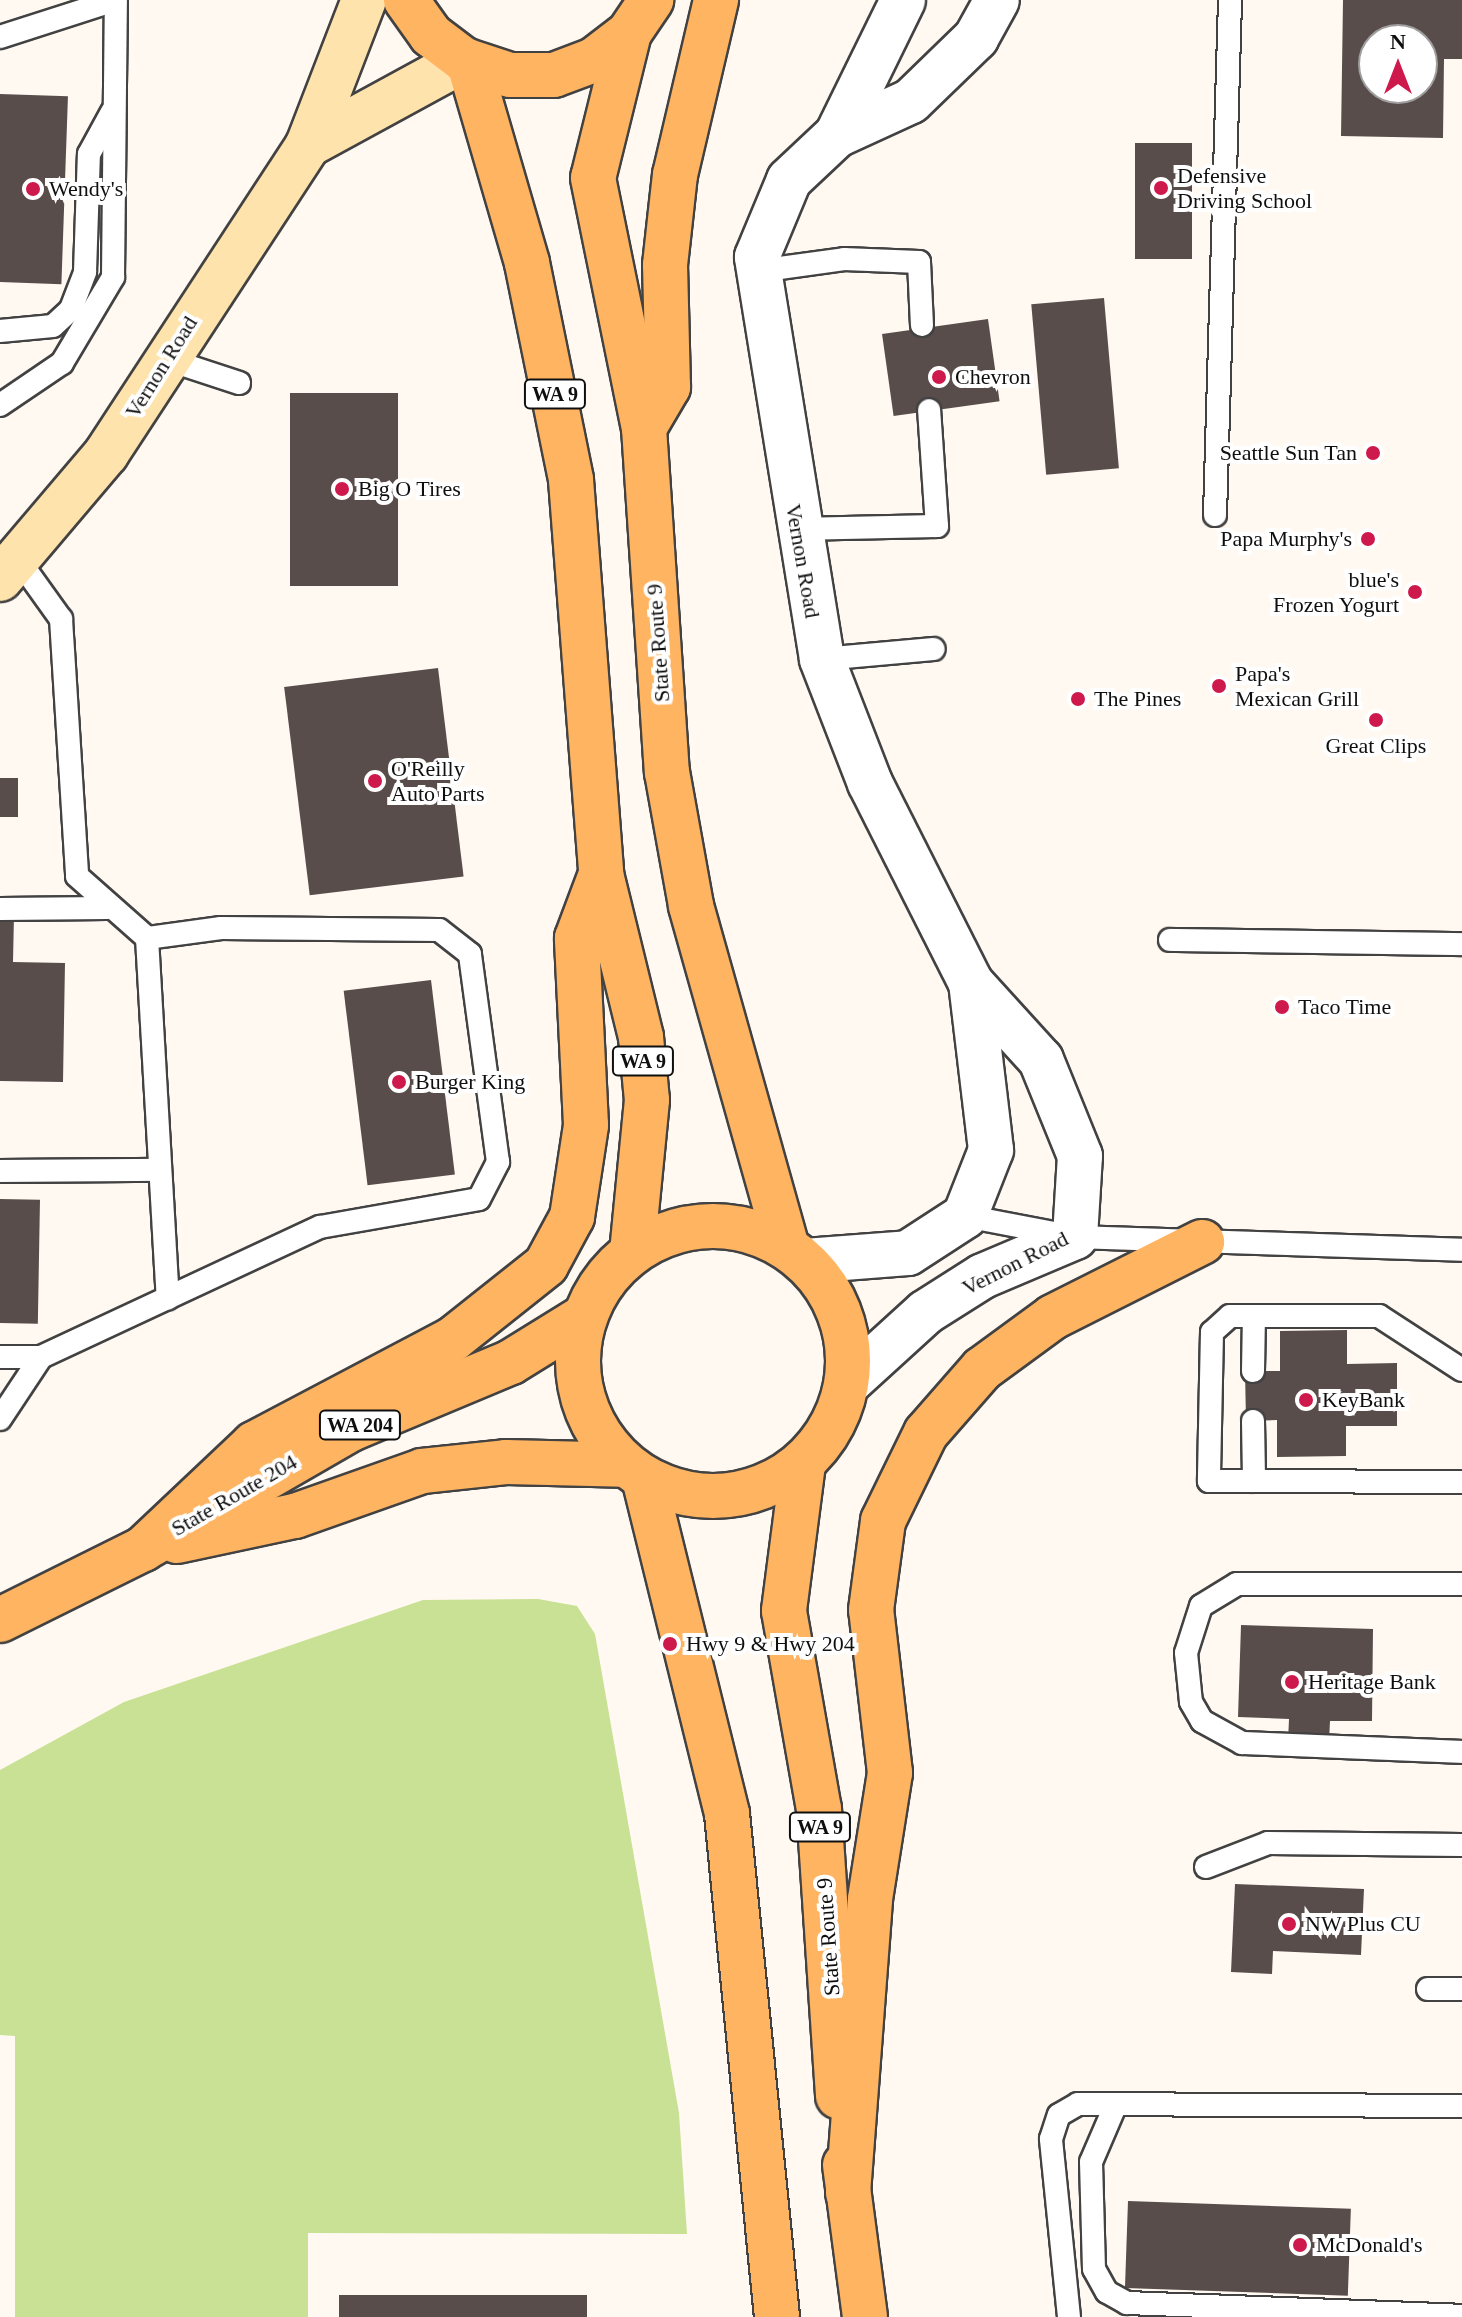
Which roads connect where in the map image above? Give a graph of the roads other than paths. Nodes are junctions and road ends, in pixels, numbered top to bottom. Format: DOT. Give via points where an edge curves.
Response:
graph roads {
  1 [pos="116,0"];
  2 [pos="364,0"];
  3 [pos="406,0"];
  4 [pos="716,0"];
  5 [pos="903,0"];
  6 [pos="997,0"];
  7 [pos="1230,0"];
  8 [pos="640,16"];
  9 [pos="0,37"];
  10 [pos="466,61"];
  11 [pos="115,107"];
  12 [pos="837,135"];
  13 [pos="308,145"];
  14 [pos="758,271"];
  15 [pos="922,325"];
  16 [pos="0,331"];
  17 [pos="166,359"];
  18 [pos="239,383"];
  19 [pos="0,405"];
  20 [pos="929,410"];
  21 [pos="644,428"];
  22 [pos="1215,515"];
  23 [pos="796,529"];
  24 [pos="9,569"];
  25 [pos="934,649"];
  26 [pos="822,659"];
  27 [pos="601,874"];
  28 [pos="107,908"];
  29 [pos="0,909"];
  30 [pos="147,938"];
  31 [pos="1170,940"];
  32 [pos="1462,944"];
  33 [pos="971,983"];
  34 [pos="158,1170"];
  35 [pos="0,1171"];
  36 [pos="965,1216"];
  37 [pos="1075,1237"];
  38 [pos="1202,1242"];
  39 [pos="1462,1250"];
  40 [pos="632,1252"];
  41 [pos="796,1254"];
  42 [pos="168,1298"];
  43 [pos="1254,1316"];
  44 [pos="584,1317"];
  45 [pos="0,1357"];
  46 [pos="41,1357"];
  47 [pos="1462,1370"];
  48 [pos="1253,1371"];
  49 [pos="848,1383"];
  50 [pos="0,1419"];
  51 [pos="1253,1421"];
  52 [pos="803,1464"];
  53 [pos="634,1471"];
  54 [pos="1254,1481"];
  55 [pos="1462,1482"];
  56 [pos="143,1549"];
  57 [pos="1462,1584"];
  58 [pos="0,1620"];
  59 [pos="1462,1752"];
  60 [pos="1462,1845"];
  61 [pos="1206,1867"];
  62 [pos="1428,1989"];
  63 [pos="1462,1989"];
  64 [pos="1116,2104"];
  65 [pos="1462,2106"];
  66 [pos="848,2193"];
  67 [pos="1462,2316"];
  68 [pos="777,2317"];
  69 [pos="865,2317"];
  70 [pos="1069,2317"];
  1 -- 9 [label="lane"];
  1 -- 11 [label="lane"];
  2 -- 13 [label="street, Vernon Road"];
  3 -- 10 [label="main road" via="431,35"];
  4 -- 21 [label="main road" via="675,175 665,265 668,387"];
  5 -- 12 [label="street, Vernon Road"];
  6 -- 12 [label="street, Vernon Road" via="976,38 911,101"];
  7 -- 22 [label="lane"];
  8 -- 10 [label="main road" via="594,60 554,75 510,75"];
  8 -- 21 [label="main road, State Route 9" via="593,178"];
  10 -- 13 [label="street, Vernon Road"];
  10 -- 27 [label="main road, WA 9" via="527,263 571,480"];
  11 -- 16 [label="lane" via="89,154 85,272 71,309 53,326"];
  11 -- 19 [label="lane" via="113,277 62,363"];
  12 -- 14 [label="street, Vernon Road" via="789,180 769,216"];
  13 -- 17 [label="street, Vernon Road"];
  14 -- 15 [label="lane" via="844,259 919,262"];
  14 -- 23 [label="street, Vernon Road"];
  17 -- 18 [label="lane"];
  17 -- 24 [label="street, Vernon Road" via="106,454"];
  20 -- 23 [label="lane" via="937,526"];
  21 -- 41 [label="main road, State Route 9" via="670,787 691,906"];
  23 -- 26 [label="street, Vernon Road"];
  24 -- 28 [label="lane" via="61,619 77,876"];
  25 -- 26 [label="lane"];
  26 -- 33 [label="street, Vernon Road" via="870,783"];
  27 -- 40 [label="main road, WA 9" via="641,1037 647,1100"];
  27 -- 56 [label="main road" via="577,938 586,1125 572,1217 546,1265 453,1339 254,1444"];
  28 -- 29 [label="lane"];
  28 -- 30 [label="lane"];
  30 -- 34 [label="lane"];
  30 -- 42 [label="lane" via="283,930 439,930 470,954 498,1162 479,1199 320,1227"];
  31 -- 32 [label="lane"];
  33 -- 36 [label="street, Vernon Road" via="991,1150"];
  33 -- 37 [label="street, Vernon Road" via="1041,1060 1062,1102 1080,1156"];
  34 -- 35 [label="lane"];
  34 -- 42 [label="lane"];
  36 -- 37 [label="lane"];
  36 -- 41 [label="street" via="908,1253"];
  37 -- 38 [label="lane"];
  37 -- 49 [label="street, Vernon Road" via="983,1276 926,1312"];
  38 -- 39 [label="lane"];
  38 -- 66 [label="main road" via="1053,1317 982,1369 926,1433 883,1521 871,1610 890,1773 870,1899"];
  40 -- 41 [label="main road" via="692,1227 758,1233"];
  40 -- 44 [label="main road" via="603,1281"];
  41 -- 49 [label="main road" via="832,1296 847,1338"];
  42 -- 46 [label="lane"];
  43 -- 47 [label="lane" via="1379,1316"];
  43 -- 48 [label="lane"];
  43 -- 54 [label="lane" via="1230,1316 1212,1332 1209,1481"];
  44 -- 53 [label="main road" via="577,1357 582,1397 598,1434"];
  44 -- 56 [label="main road, State Route 204 / WA 204" via="511,1362 351,1429"];
  45 -- 46 [label="lane"];
  46 -- 50 [label="lane"];
  49 -- 52 [label="main road" via="839,1413"];
  51 -- 54 [label="lane"];
  52 -- 53 [label="main road" via="767,1486 726,1497 683,1494"];
  52 -- 66 [label="main road, State Route 9 / WA 9" via="784,1611 819,1809"];
  53 -- 56 [label="main road, State Route 204 / WA 204" via="506,1462 422,1471 295,1516"];
  53 -- 68 [label="main road" via="727,1814"];
  54 -- 55 [label="lane"];
  56 -- 58 [label="main road, State Route 204 / WA 204"];
  57 -- 59 [label="lane" via="1237,1584 1201,1606 1186,1653 1191,1702 1202,1721 1242,1743"];
  60 -- 61 [label="lane" via="1268,1843"];
  62 -- 63 [label="lane"];
  64 -- 65 [label="lane"];
  64 -- 67 [label="lane" via="1091,2162 1094,2269 1107,2292 1127,2303"];
  64 -- 70 [label="lane" via="1078,2104 1059,2115 1051,2139"];
  66 -- 69 [label="main road, State Route 9 / WA 9"];
}
